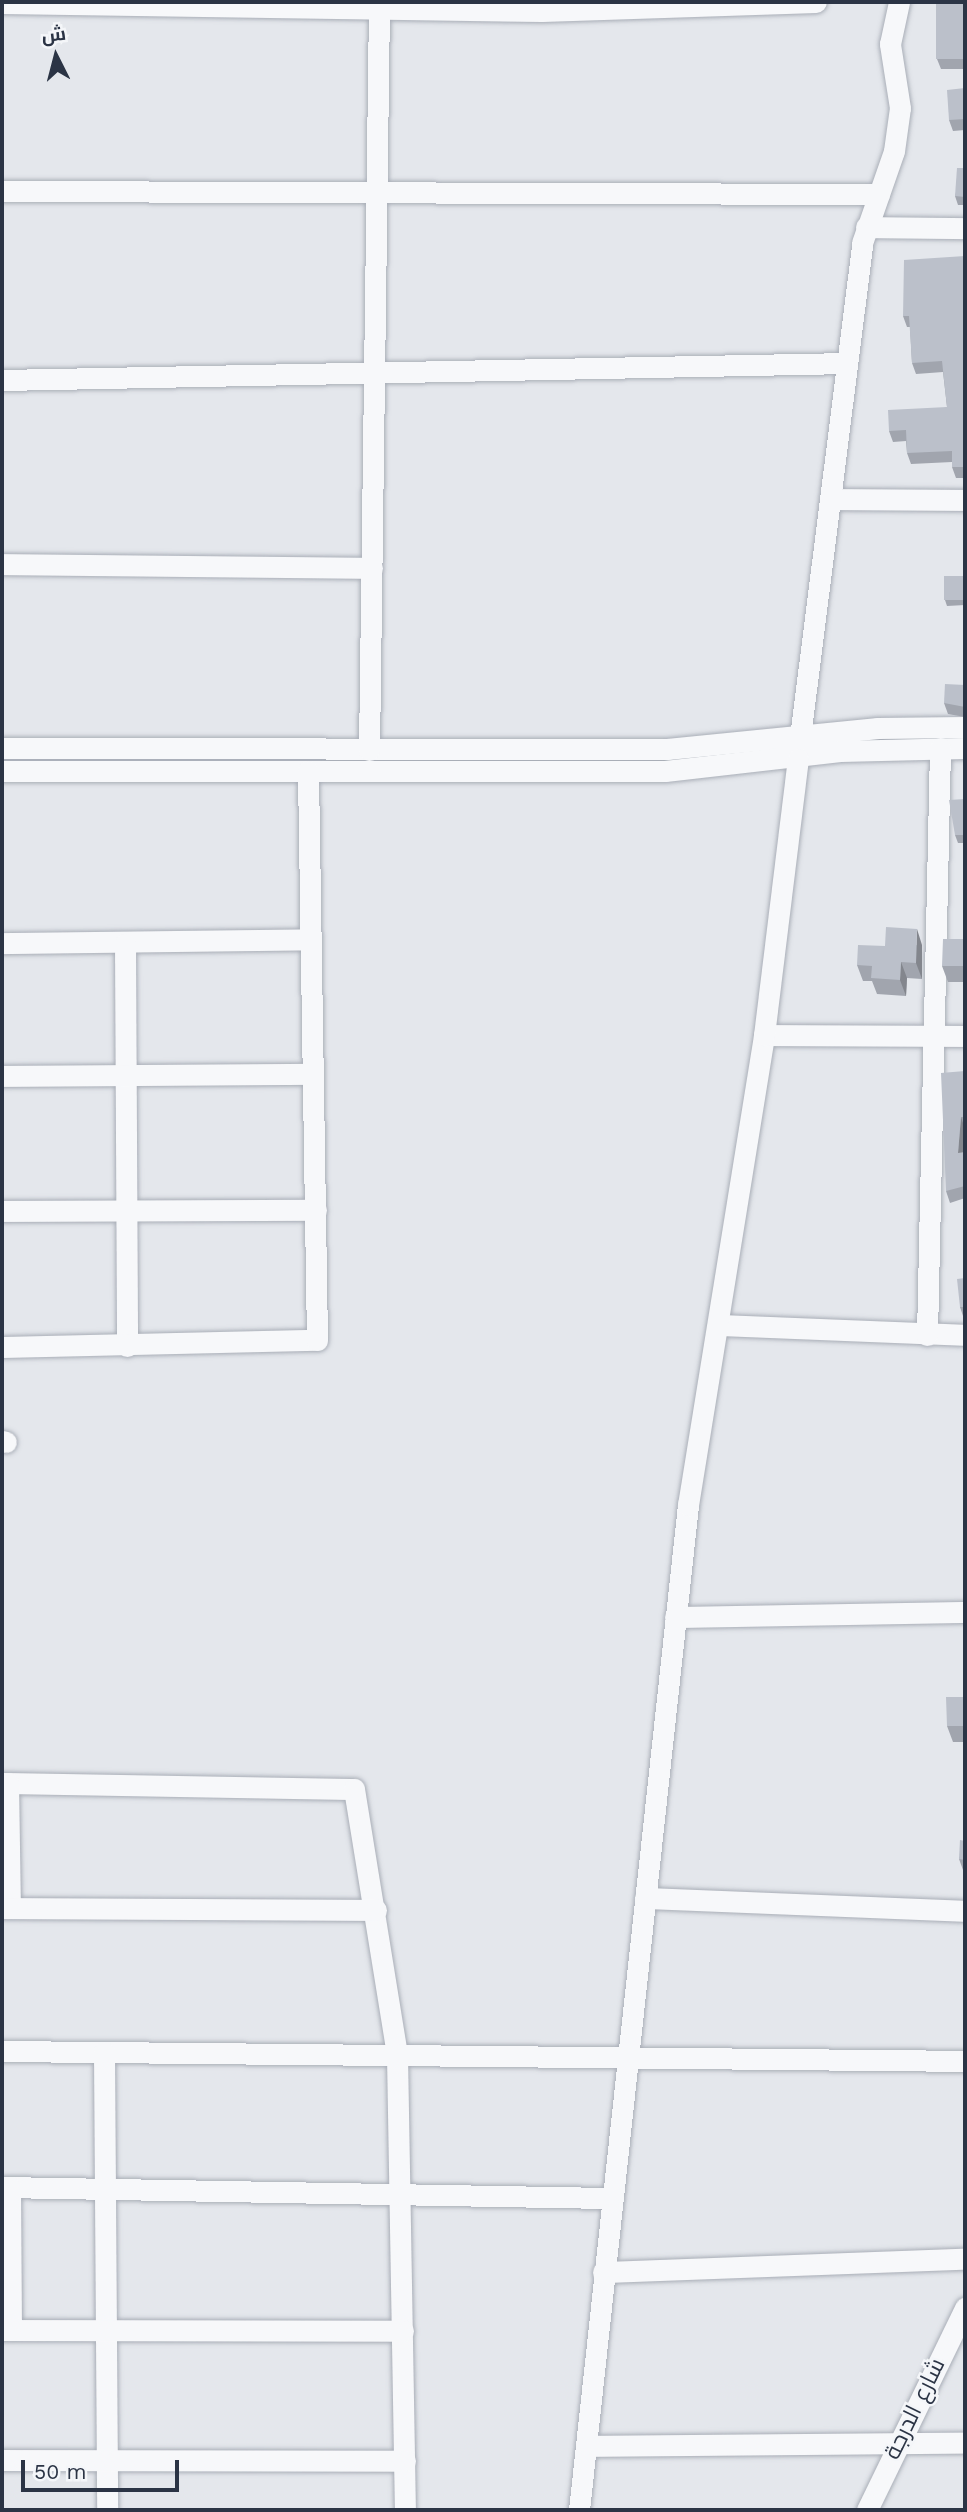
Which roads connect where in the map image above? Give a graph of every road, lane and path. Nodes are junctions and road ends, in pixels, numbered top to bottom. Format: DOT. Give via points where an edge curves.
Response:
graph roads {
  1 [pos="816,2"];
  2 [pos="899,2"];
  3 [pos="2,3"];
  4 [pos="379,4"];
  5 [pos="2,191"];
  6 [pos="879,194"];
  7 [pos="379,195"];
  8 [pos="866,227"];
  9 [pos="965,228"];
  10 [pos="847,363"];
  11 [pos="377,376"];
  12 [pos="2,380"];
  13 [pos="833,499"];
  14 [pos="965,500"];
  15 [pos="2,564"];
  16 [pos="372,568"];
  17 [pos="965,727"];
  18 [pos="800,737"];
  19 [pos="2,748"];
  20 [pos="940,748"];
  21 [pos="965,748"];
  22 [pos="369,750"];
  23 [pos="798,759"];
  24 [pos="2,771"];
  25 [pos="307,771"];
  26 [pos="308,939"];
  27 [pos="2,943"];
  28 [pos="125,944"];
  29 [pos="764,1035"];
  30 [pos="932,1036"];
  31 [pos="965,1036"];
  32 [pos="313,1074"];
  33 [pos="2,1076"];
  34 [pos="126,1076"];
  35 [pos="316,1210"];
  36 [pos="2,1211"];
  37 [pos="128,1211"];
  38 [pos="718,1325"];
  39 [pos="927,1335"];
  40 [pos="965,1335"];
  41 [pos="127,1346"];
  42 [pos="2,1347"];
  43 [pos="965,1612"];
  44 [pos="675,1617"];
  45 [pos="5,1783"];
  46 [pos="645,1898"];
  47 [pos="6,1908"];
  48 [pos="376,1910"];
  49 [pos="965,1911"];
  50 [pos="2,2051"];
  51 [pos="104,2052"];
  52 [pos="397,2055"];
  53 [pos="628,2058"];
  54 [pos="965,2062"];
  55 [pos="6,2187"];
  56 [pos="103,2188"];
  57 [pos="400,2191"];
  58 [pos="609,2198"];
  59 [pos="965,2259"];
  60 [pos="603,2272"];
  61 [pos="965,2308"];
  62 [pos="6,2330"];
  63 [pos="106,2331"];
  64 [pos="403,2331"];
  65 [pos="900,2441"];
  66 [pos="965,2443"];
  67 [pos="586,2446"];
  68 [pos="2,2460"];
  69 [pos="405,2461"];
  70 [pos="107,2462"];
  71 [pos="107,2510"];
  72 [pos="405,2510"];
  73 [pos="579,2510"];
  74 [pos="867,2510"];
  1 -- 4 [label="street" via="642,10"];
  2 -- 6 [label="street" via="890,44 900,108"];
  3 -- 4 [label="street"];
  4 -- 7 [label="street"];
  5 -- 7 [label="street"];
  6 -- 7 [label="street"];
  6 -- 8 [label="street"];
  7 -- 11 [label="street"];
  8 -- 9 [label="street"];
  8 -- 10 [label="street"];
  10 -- 11 [label="street" via="615,364"];
  10 -- 13 [label="street"];
  11 -- 12 [label="street"];
  11 -- 16 [label="street"];
  13 -- 14 [label="street"];
  13 -- 18 [label="street"];
  15 -- 16 [label="street"];
  16 -- 22 [label="street"];
  17 -- 18 [label="street"];
  18 -- 22 [label="street" via="667,749"];
  19 -- 22 [label="street"];
  20 -- 21 [label="street"];
  20 -- 23 [label="street"];
  20 -- 30 [label="street"];
  23 -- 25 [label="street" via="665,771"];
  23 -- 29 [label="street"];
  24 -- 25 [label="street"];
  25 -- 26 [label="street"];
  26 -- 28 [label="street"];
  26 -- 32 [label="street"];
  27 -- 28 [label="street"];
  28 -- 34 [label="street"];
  29 -- 30 [label="street"];
  29 -- 38 [label="street"];
  30 -- 31 [label="street"];
  30 -- 39 [label="street"];
  32 -- 34 [label="street"];
  32 -- 35 [label="street"];
  33 -- 34 [label="street"];
  34 -- 37 [label="street"];
  35 -- 37 [label="street"];
  35 -- 41 [label="street" via="317,1340"];
  36 -- 37 [label="street"];
  37 -- 41 [label="street"];
  38 -- 39 [label="street"];
  38 -- 44 [label="street"];
  39 -- 40 [label="street"];
  41 -- 42 [label="street"];
  43 -- 44 [label="street"];
  44 -- 46 [label="street"];
  45 -- 47 [label="street"];
  45 -- 48 [label="street" via="354,1789"];
  46 -- 49 [label="street"];
  46 -- 53 [label="street"];
  47 -- 48 [label="street"];
  48 -- 52 [label="street"];
  50 -- 51 [label="street"];
  51 -- 52 [label="street"];
  51 -- 56 [label="street"];
  52 -- 53 [label="street"];
  52 -- 57 [label="street"];
  53 -- 54 [label="street"];
  53 -- 58 [label="street"];
  55 -- 56 [label="street"];
  55 -- 62 [label="street"];
  56 -- 57 [label="street"];
  56 -- 63 [label="street"];
  57 -- 58 [label="street"];
  57 -- 64 [label="street"];
  58 -- 60 [label="street"];
  59 -- 60 [label="street"];
  60 -- 67 [label="street"];
  61 -- 65 [label="street, شارع الدرجة"];
  62 -- 63 [label="street"];
  63 -- 64 [label="street"];
  63 -- 70 [label="street"];
  64 -- 69 [label="street"];
  65 -- 66 [label="street"];
  65 -- 67 [label="street"];
  65 -- 74 [label="street, شارع الدرجة"];
  67 -- 73 [label="street"];
  68 -- 70 [label="street"];
  69 -- 70 [label="street"];
  69 -- 72 [label="street"];
  70 -- 71 [label="street"];
}
